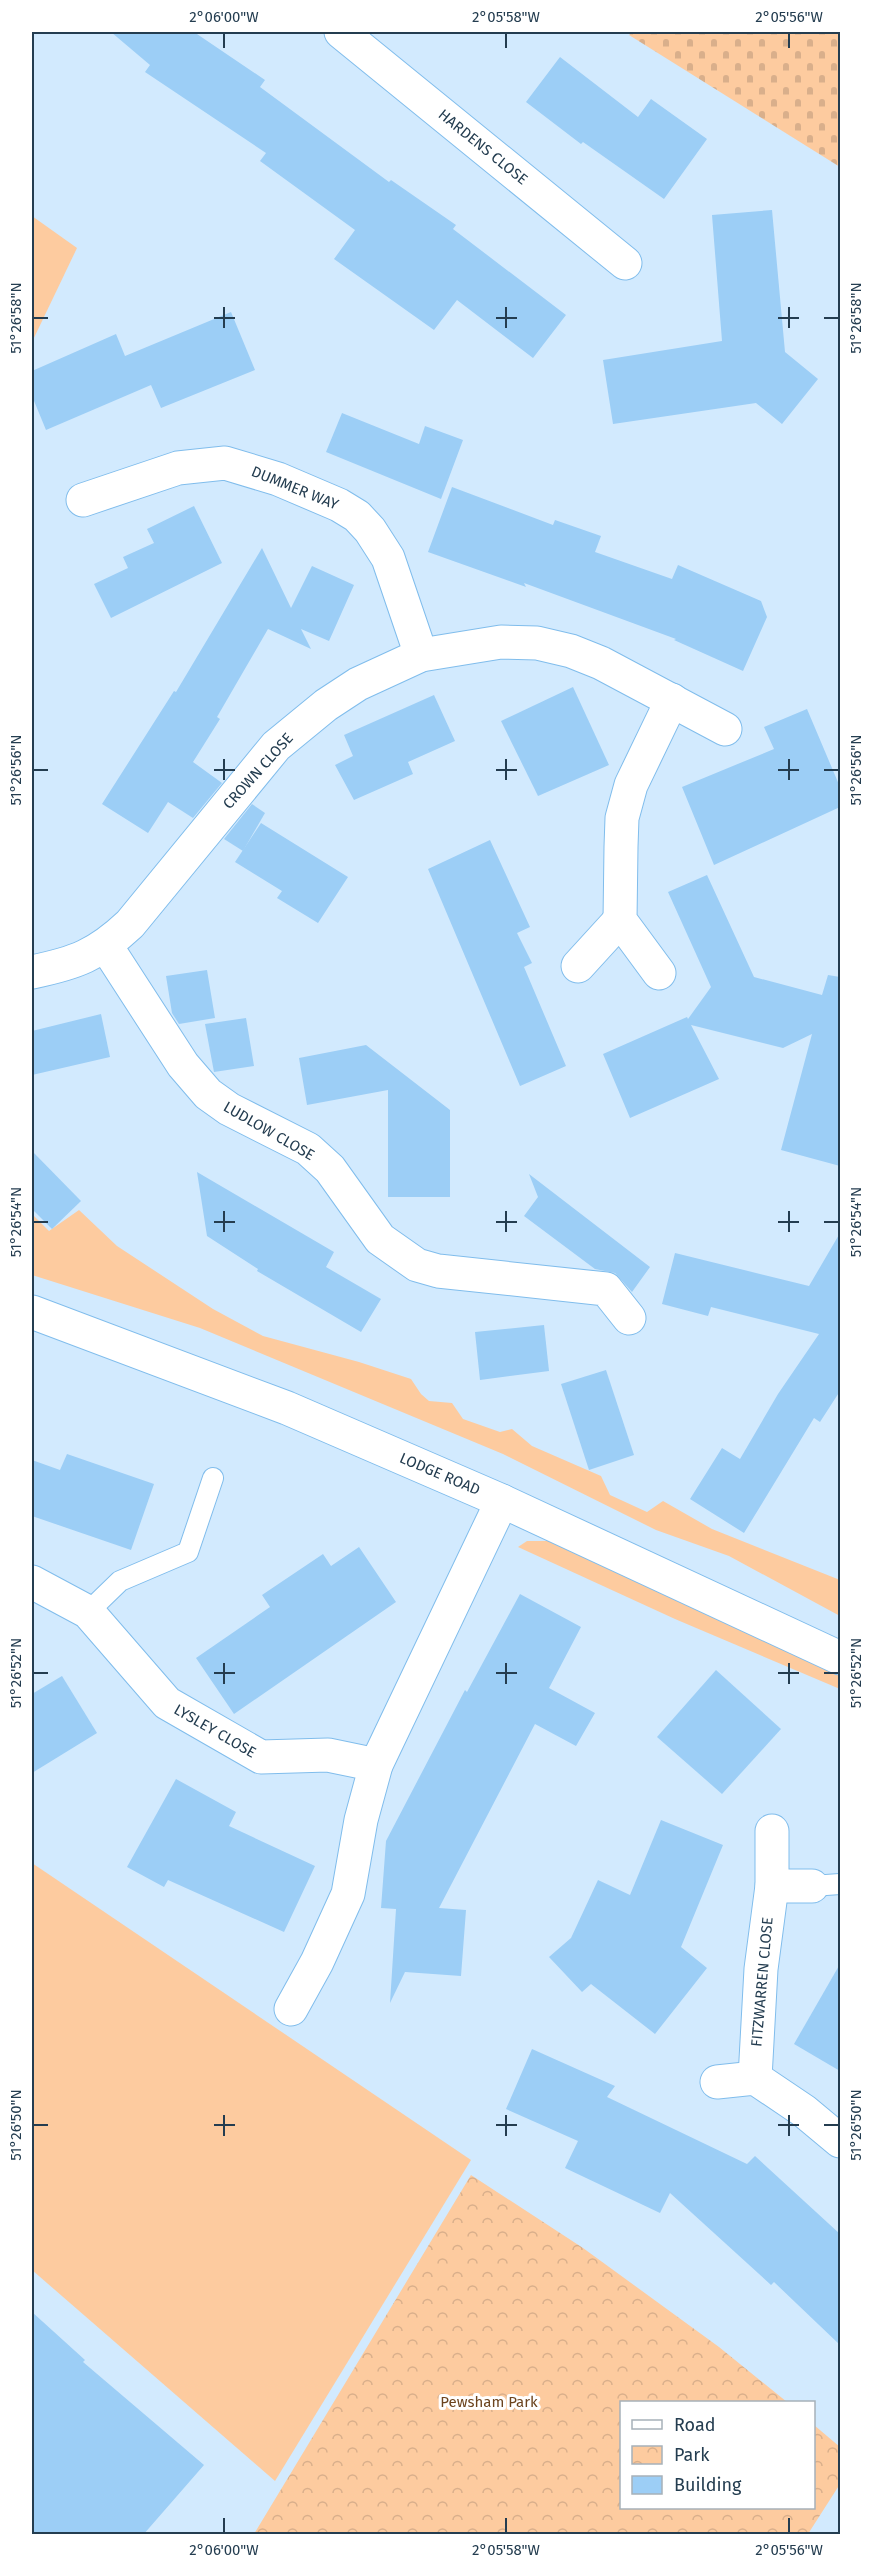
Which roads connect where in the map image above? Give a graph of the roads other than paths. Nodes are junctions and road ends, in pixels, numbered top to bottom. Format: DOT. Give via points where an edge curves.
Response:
graph roads {
  1 [pos="341,32"];
  2 [pos="625,263"];
  3 [pos="83,500"];
  4 [pos="421,655"];
  5 [pos="672,700"];
  6 [pos="725,729"];
  7 [pos="620,920"];
  8 [pos="106,946"];
  9 [pos="578,966"];
  10 [pos="32,972"];
  11 [pos="659,973"];
  12 [pos="32,1312"];
  13 [pos="629,1318"];
  14 [pos="213,1478"];
  15 [pos="502,1501"];
  16 [pos="32,1582"];
  17 [pos="88,1612"];
  18 [pos="840,1658"];
  19 [pos="376,1765"];
  20 [pos="772,1831"];
  21 [pos="826,1885"];
  22 [pos="772,1886"];
  23 [pos="291,2009"];
  24 [pos="755,2078"];
  25 [pos="717,2082"];
  26 [pos="840,2141"];
  1 -- 2 [label="street, HARDENS CLOSE"];
  3 -- 4 [label="street, DUMMER WAY" via="178,468 225,463 269,476 339,505 370,530 388,558"];
  4 -- 5 [label="street, CROWN CLOSE" via="501,642 537,644 601,663"];
  4 -- 8 [label="street, CROWN CLOSE" via="358,684 276,746 130,924"];
  5 -- 6 [label="street, CROWN CLOSE"];
  5 -- 7 [label="street" via="631,785 622,818"];
  7 -- 9 [label="street"];
  7 -- 11 [label="street"];
  8 -- 10 [label="street, CROWN CLOSE" via="82,959"];
  8 -- 13 [label="street, LUDLOW CLOSE" via="189,1073 208,1094 229,1109 308,1149 330,1169 380,1239 398,1253 417,1265 438,1271 613,1278"];
  12 -- 15 [label="street, LODGE ROAD" via="287,1408"];
  14 -- 17 [label="lane" via="188,1552 120,1581"];
  15 -- 18 [label="street, LODGE ROAD"];
  15 -- 19 [label="street"];
  16 -- 17 [label="street, LYSLEY CLOSE"];
  17 -- 19 [label="street, LYSLEY CLOSE" via="167,1703 261,1757 328,1755"];
  19 -- 23 [label="street" via="348,1894"];
  20 -- 22 [label="street, FITZWARREN CLOSE"];
  21 -- 22 [label="street"];
  22 -- 24 [label="street, FITZWARREN CLOSE" via="761,1969"];
  24 -- 25 [label="street"];
  24 -- 26 [label="street"];
}
